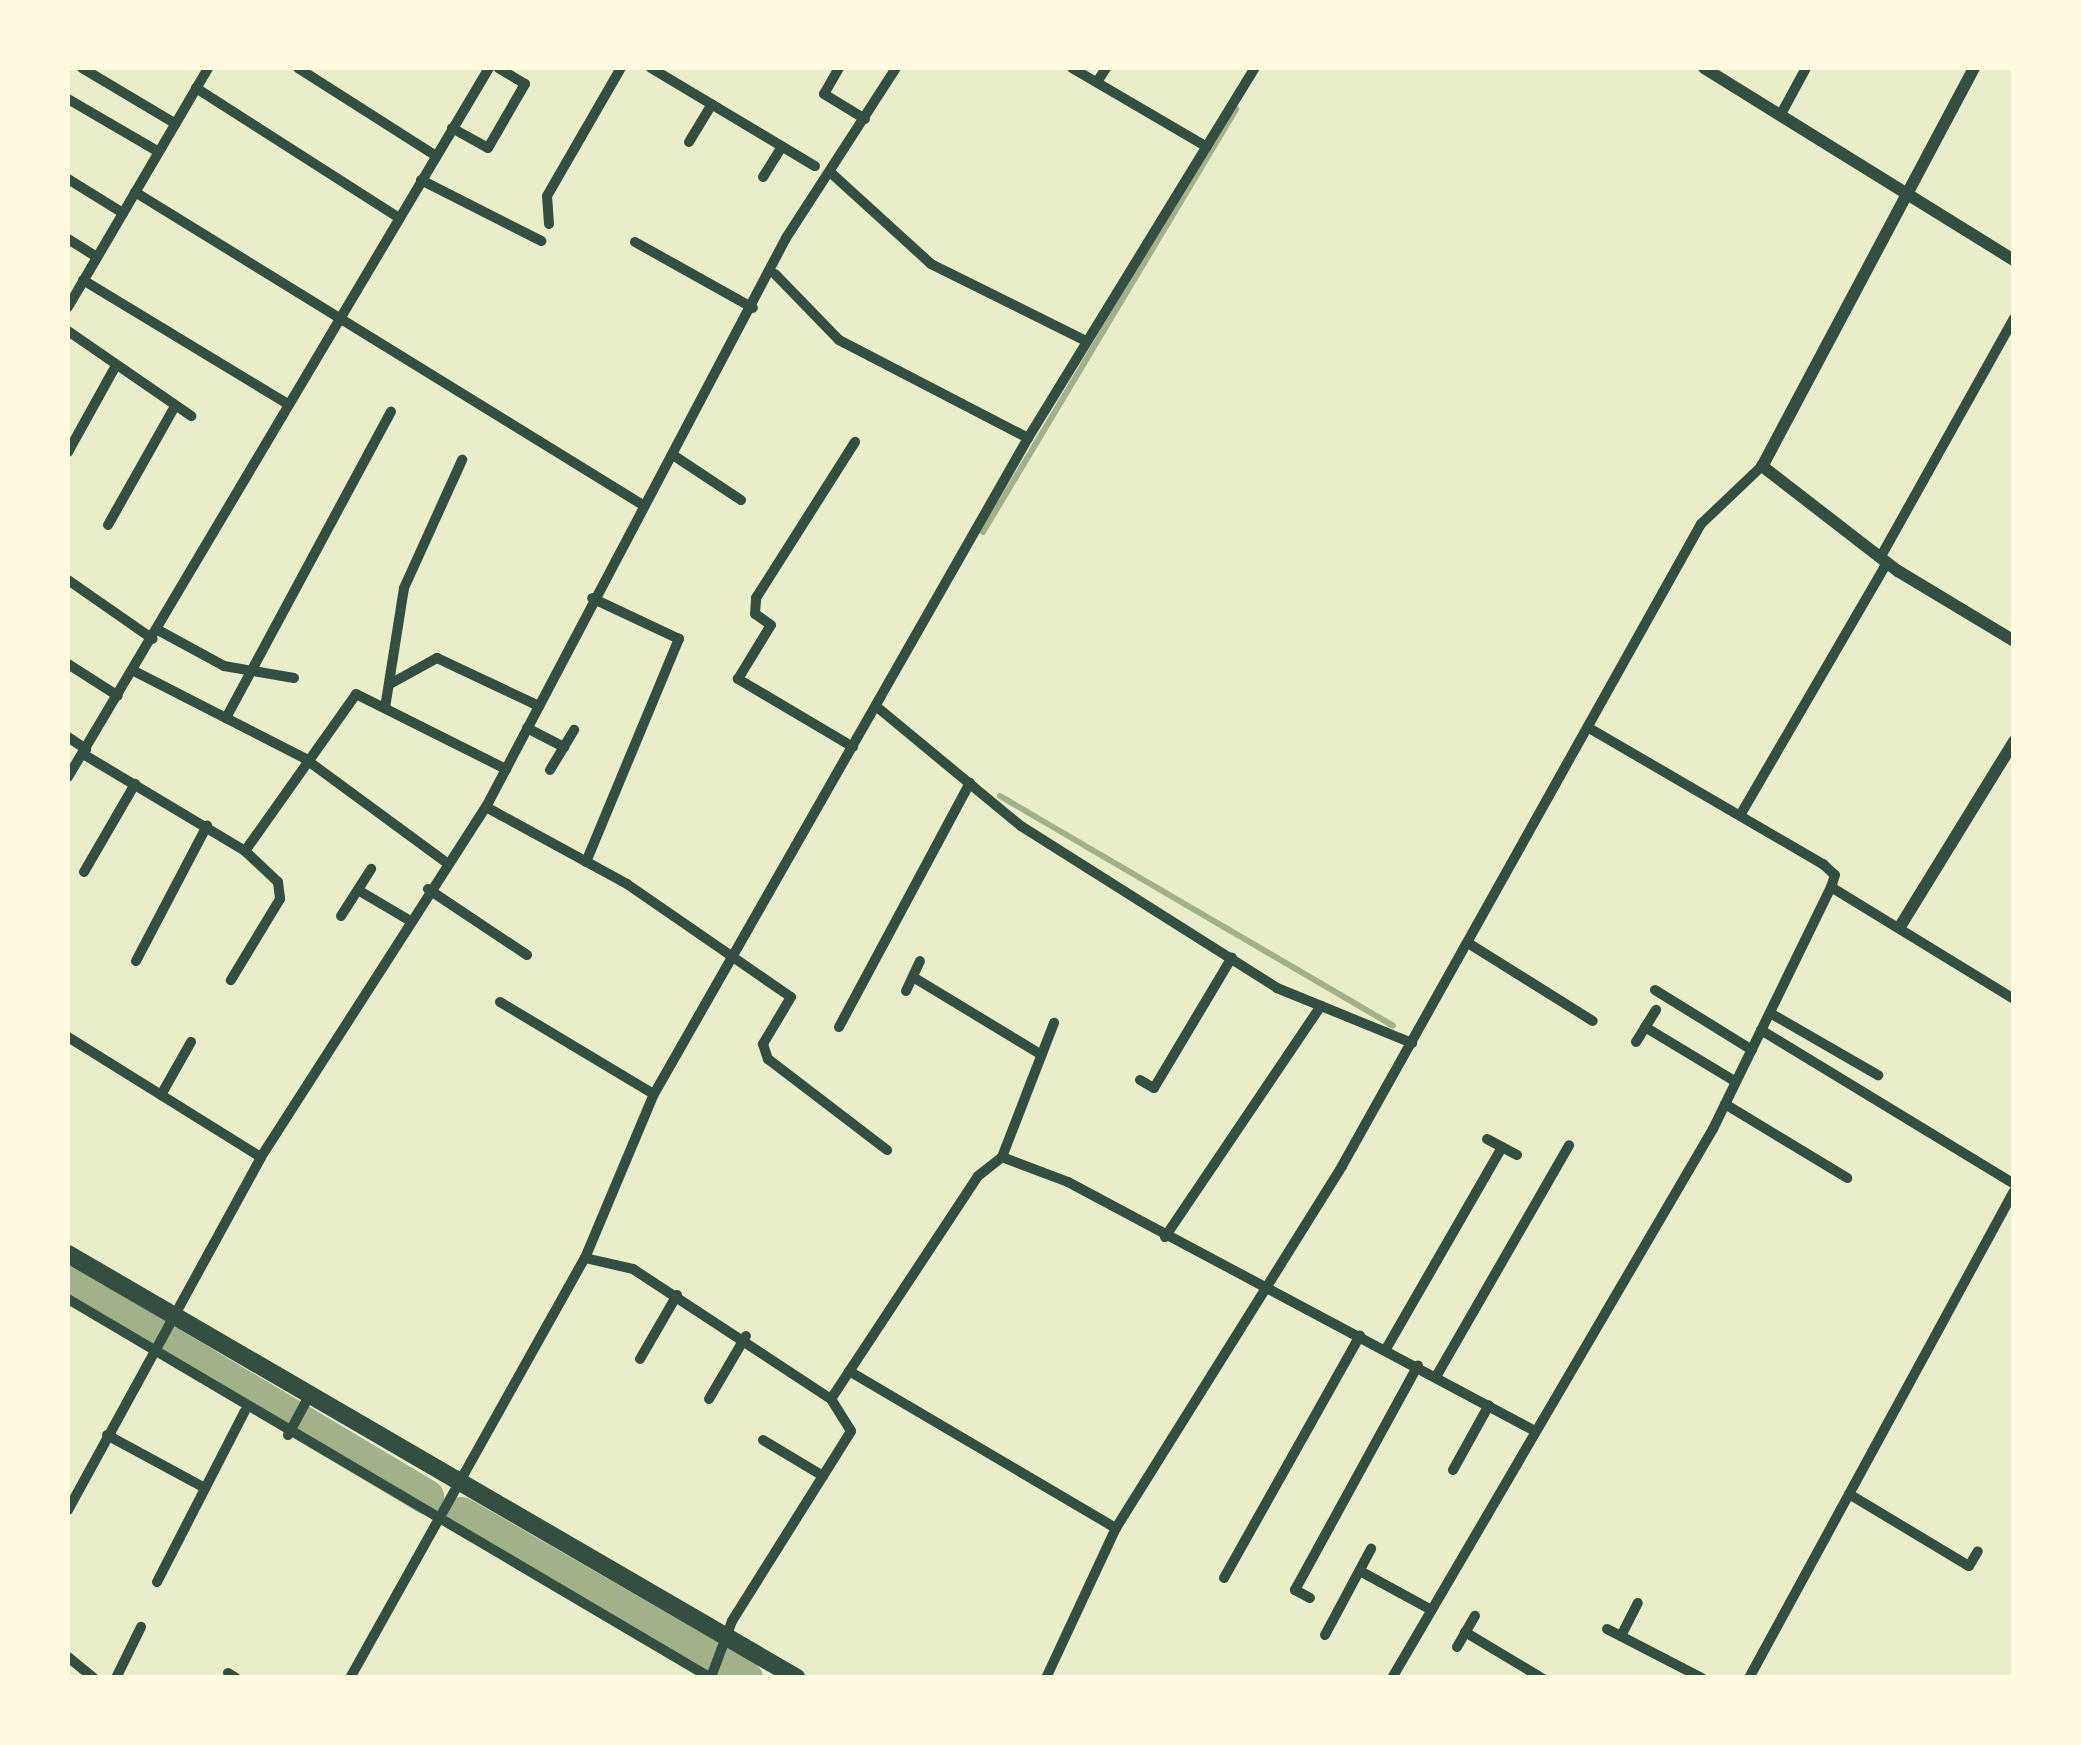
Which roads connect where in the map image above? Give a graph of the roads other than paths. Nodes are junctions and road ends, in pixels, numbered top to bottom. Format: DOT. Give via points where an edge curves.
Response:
graph roads {
  1 [pos="82,68"];
  2 [pos="208,68"];
  3 [pos="298,68"];
  4 [pos="489,68"];
  5 [pos="498,68"];
  6 [pos="620,68"];
  7 [pos="651,68"];
  8 [pos="840,68"];
  9 [pos="896,68"];
  10 [pos="1072,68"];
  11 [pos="1106,68"];
  12 [pos="1254,68"];
  13 [pos="1704,68"];
  14 [pos="1806,68"];
  15 [pos="1974,68"];
  16 [pos="1098,82"];
  17 [pos="196,88"];
  18 [pos="68,99"];
  19 [pos="712,104"];
  20 [pos="1782,114"];
  21 [pos="865,119"];
  22 [pos="176,124"];
  23 [pos="452,128"];
  24 [pos="689,142"];
  25 [pos="782,146"];
  26 [pos="1206,147"];
  27 [pos="159,152"];
  28 [pos="436,156"];
  29 [pos="814,166"];
  30 [pos="830,172"];
  31 [pos="763,177"];
  32 [pos="540,178"];
  33 [pos="68,179"];
  34 [pos="421,180"];
  35 [pos="553,186"];
  36 [pos="135,192"];
  37 [pos="1903,196"];
  38 [pos="122,213"];
  39 [pos="399,218"];
  40 [pos="549,224"];
  41 [pos="68,238"];
  42 [pos="541,241"];
  43 [pos="635,242"];
  44 [pos="96,257"];
  45 [pos="2014,260"];
  46 [pos="775,274"];
  47 [pos="83,280"];
  48 [pos="68,307"];
  49 [pos="753,308"];
  50 [pos="338,318"];
  51 [pos="2014,318"];
  52 [pos="68,331"];
  53 [pos="1086,341"];
  54 [pos="114,369"];
  55 [pos="288,404"];
  56 [pos="175,406"];
  57 [pos="390,412"];
  58 [pos="191,416"];
  59 [pos="1028,438"];
  60 [pos="855,442"];
  61 [pos="68,452"];
  62 [pos="676,456"];
  63 [pos="462,460"];
  64 [pos="1762,466"];
  65 [pos="741,500"];
  66 [pos="642,505"];
  67 [pos="108,525"];
  68 [pos="1884,560"];
  69 [pos="68,580"];
  70 [pos="592,598"];
  71 [pos="155,635"];
  72 [pos="2014,641"];
  73 [pos="68,664"];
  74 [pos="256,670"];
  75 [pos="134,671"];
  76 [pos="294,678"];
  77 [pos="390,684"];
  78 [pos="118,696"];
  79 [pos="539,706"];
  80 [pos="877,707"];
  81 [pos="385,708"];
  82 [pos="226,718"];
  83 [pos="528,728"];
  84 [pos="1589,728"];
  85 [pos="574,730"];
  86 [pos="68,738"];
  87 [pos="2014,741"];
  88 [pos="564,747"];
  89 [pos="853,747"];
  90 [pos="84,751"];
  91 [pos="304,758"];
  92 [pos="506,769"];
  93 [pos="550,770"];
  94 [pos="68,777"];
  95 [pos="135,784"];
  96 [pos="970,784"];
  97 [pos="486,808"];
  98 [pos="1742,812"];
  99 [pos="207,826"];
  100 [pos="245,851"];
  101 [pos="586,862"];
  102 [pos="447,863"];
  103 [pos="371,870"];
  104 [pos="84,872"];
  105 [pos="1832,887"];
  106 [pos="358,890"];
  107 [pos="428,890"];
  108 [pos="340,916"];
  109 [pos="407,920"];
  110 [pos="1901,926"];
  111 [pos="1468,942"];
  112 [pos="527,955"];
  113 [pos="1232,957"];
  114 [pos="732,960"];
  115 [pos="136,961"];
  116 [pos="920,961"];
  117 [pos="913,976"];
  118 [pos="231,980"];
  119 [pos="1655,990"];
  120 [pos="906,991"];
  121 [pos="2014,999"];
  122 [pos="500,1002"];
  123 [pos="1321,1006"];
  124 [pos="1656,1010"];
  125 [pos="1770,1013"];
  126 [pos="1593,1021"];
  127 [pos="1054,1023"];
  128 [pos="1646,1026"];
  129 [pos="840,1027"];
  130 [pos="1761,1030"];
  131 [pos="68,1037"];
  132 [pos="191,1042"];
  133 [pos="1636,1042"];
  134 [pos="1412,1044"];
  135 [pos="1752,1050"];
  136 [pos="1040,1054"];
  137 [pos="1878,1075"];
  138 [pos="1140,1080"];
  139 [pos="1736,1082"];
  140 [pos="654,1094"];
  141 [pos="160,1095"];
  142 [pos="1725,1104"];
  143 [pos="1487,1138"];
  144 [pos="1569,1145"];
  145 [pos="1502,1147"];
  146 [pos="887,1150"];
  147 [pos="1517,1155"];
  148 [pos="261,1156"];
  149 [pos="1002,1157"];
  150 [pos="1848,1178"];
  151 [pos="2012,1194"];
  152 [pos="1164,1236"];
  153 [pos="68,1254"];
  154 [pos="585,1258"];
  155 [pos="1266,1293"];
  156 [pos="676,1295"];
  157 [pos="68,1300"];
  158 [pos="163,1324"];
  159 [pos="746,1336"];
  160 [pos="1360,1336"];
  161 [pos="1386,1349"];
  162 [pos="147,1351"];
  163 [pos="640,1359"];
  164 [pos="1418,1365"];
  165 [pos="849,1371"];
  166 [pos="1436,1375"];
  167 [pos="708,1399"];
  168 [pos="831,1399"];
  169 [pos="304,1404"];
  170 [pos="1490,1405"];
  171 [pos="245,1410"];
  172 [pos="1533,1430"];
  173 [pos="289,1433"];
  174 [pos="107,1435"];
  175 [pos="763,1440"];
  176 [pos="1453,1470"];
  177 [pos="823,1476"];
  178 [pos="204,1488"];
  179 [pos="453,1490"];
  180 [pos="1849,1494"];
  181 [pos="71,1495"];
  182 [pos="68,1510"];
  183 [pos="438,1517"];
  184 [pos="1116,1528"];
  185 [pos="1371,1549"];
  186 [pos="1978,1551"];
  187 [pos="1360,1571"];
  188 [pos="1224,1578"];
  189 [pos="157,1582"];
  190 [pos="1310,1598"];
  191 [pos="1638,1603"];
  192 [pos="1428,1608"];
  193 [pos="1475,1616"];
  194 [pos="141,1627"];
  195 [pos="1607,1629"];
  196 [pos="1466,1632"];
  197 [pos="1325,1636"];
  198 [pos="1621,1636"];
  199 [pos="728,1647"];
  200 [pos="1457,1648"];
  201 [pos="68,1657"];
  202 [pos="709,1675"];
  203 [pos="94,1678"];
  204 [pos="116,1678"];
  205 [pos="350,1678"];
  206 [pos="797,1678"];
  207 [pos="1046,1678"];
  208 [pos="1392,1678"];
  209 [pos="1542,1678"];
  210 [pos="1702,1678"];
  211 [pos="1749,1678"];
  1 -- 22 [label="street"];
  2 -- 17 [label="street"];
  3 -- 28 [label="street"];
  4 -- 23 [label="street"];
  5 -- 23 [label="street" via="525,84 488,148"];
  6 -- 35 [label="street"];
  7 -- 19 [label="street"];
  8 -- 21 [label="street" via="824,94"];
  9 -- 21 [label="street"];
  10 -- 16 [label="street"];
  11 -- 16 [label="street"];
  12 -- 26 [label="street"];
  13 -- 20 [label="street"];
  14 -- 20 [label="street"];
  15 -- 37 [label="street"];
  16 -- 26 [label="street"];
  17 -- 22 [label="street"];
  17 -- 39 [label="street"];
  18 -- 27 [label="street"];
  19 -- 24 [label="street"];
  19 -- 25 [label="street"];
  20 -- 37 [label="street"];
  21 -- 30 [label="street"];
  22 -- 27 [label="street"];
  23 -- 28 [label="street"];
  25 -- 29 [label="street"];
  25 -- 31 [label="street"];
  26 -- 53 [label="street"];
  27 -- 36 [label="street"];
  28 -- 34 [label="street"];
  30 -- 46 [label="street"];
  30 -- 53 [label="street" via="931,264"];
  32 -- 35 [label="street"];
  33 -- 38 [label="street"];
  34 -- 39 [label="street"];
  34 -- 42 [label="street"];
  35 -- 40 [label="street"];
  36 -- 38 [label="street"];
  36 -- 50 [label="street"];
  37 -- 45 [label="street"];
  37 -- 64 [label="street"];
  38 -- 44 [label="street"];
  39 -- 50 [label="street"];
  41 -- 44 [label="street"];
  43 -- 49 [label="street"];
  44 -- 47 [label="street"];
  46 -- 49 [label="street"];
  46 -- 59 [label="street" via="839,340"];
  47 -- 48 [label="street"];
  47 -- 55 [label="street"];
  49 -- 62 [label="street"];
  50 -- 55 [label="street"];
  50 -- 66 [label="street"];
  51 -- 68 [label="street"];
  52 -- 54 [label="street"];
  53 -- 59 [label="street"];
  54 -- 56 [label="street"];
  54 -- 61 [label="street"];
  55 -- 71 [label="street"];
  56 -- 58 [label="street"];
  56 -- 67 [label="street"];
  57 -- 74 [label="street"];
  59 -- 80 [label="street"];
  60 -- 89 [label="street" via="756,598 755,614 771,625 738,678"];
  62 -- 65 [label="street"];
  62 -- 66 [label="street"];
  63 -- 77 [label="street" via="404,588"];
  64 -- 68 [label="street"];
  64 -- 84 [label="street" via="1701,524"];
  66 -- 70 [label="street"];
  68 -- 72 [label="street"];
  68 -- 98 [label="street"];
  69 -- 71 [label="street"];
  70 -- 79 [label="street"];
  70 -- 101 [label="street" via="680,639"];
  71 -- 74 [label="street" via="224,666"];
  71 -- 75 [label="street"];
  73 -- 78 [label="street"];
  74 -- 76 [label="street"];
  74 -- 82 [label="street"];
  75 -- 78 [label="street"];
  75 -- 82 [label="street"];
  77 -- 79 [label="street" via="437,658"];
  77 -- 81 [label="street"];
  78 -- 90 [label="street"];
  79 -- 83 [label="street"];
  80 -- 89 [label="street"];
  80 -- 96 [label="street"];
  81 -- 91 [label="street" via="356,694"];
  81 -- 92 [label="street"];
  82 -- 91 [label="street"];
  83 -- 88 [label="street"];
  83 -- 92 [label="street"];
  84 -- 98 [label="street"];
  84 -- 111 [label="street"];
  85 -- 88 [label="street"];
  86 -- 90 [label="street"];
  87 -- 110 [label="street"];
  88 -- 93 [label="street"];
  89 -- 114 [label="street"];
  90 -- 94 [label="street"];
  90 -- 95 [label="street"];
  91 -- 100 [label="street"];
  91 -- 102 [label="street"];
  92 -- 97 [label="street"];
  95 -- 99 [label="street"];
  95 -- 104 [label="street"];
  96 -- 113 [label="street" via="1021,826"];
  96 -- 129 [label="street"];
  97 -- 101 [label="street"];
  97 -- 102 [label="street"];
  98 -- 105 [label="street" via="1823,864 1835,875"];
  99 -- 100 [label="street"];
  99 -- 115 [label="street"];
  100 -- 118 [label="street" via="282,892"];
  101 -- 114 [label="street"];
  102 -- 107 [label="street"];
  103 -- 106 [label="street"];
  105 -- 110 [label="street"];
  105 -- 125 [label="street"];
  106 -- 108 [label="street"];
  106 -- 109 [label="street"];
  107 -- 109 [label="street"];
  107 -- 112 [label="street"];
  109 -- 148 [label="street"];
  110 -- 121 [label="street"];
  111 -- 126 [label="street"];
  111 -- 134 [label="street"];
  113 -- 123 [label="street"];
  113 -- 138 [label="street" via="1154,1088"];
  114 -- 140 [label="street"];
  114 -- 146 [label="street" via="791,996 762,1044 768,1060"];
  116 -- 117 [label="street"];
  117 -- 120 [label="street"];
  117 -- 136 [label="street"];
  119 -- 135 [label="street"];
  122 -- 140 [label="street"];
  123 -- 134 [label="street"];
  123 -- 152 [label="street"];
  124 -- 128 [label="street"];
  125 -- 130 [label="street"];
  125 -- 137 [label="street"];
  127 -- 136 [label="street"];
  128 -- 133 [label="street"];
  128 -- 139 [label="street"];
  130 -- 135 [label="street"];
  130 -- 151 [label="street"];
  131 -- 141 [label="street"];
  132 -- 141 [label="street"];
  134 -- 155 [label="street"];
  135 -- 139 [label="street"];
  136 -- 149 [label="street"];
  139 -- 142 [label="street"];
  140 -- 154 [label="street"];
  141 -- 148 [label="street"];
  142 -- 150 [label="street"];
  142 -- 172 [label="street"];
  143 -- 145 [label="street"];
  144 -- 166 [label="street"];
  145 -- 147 [label="street"];
  145 -- 161 [label="street"];
  148 -- 158 [label="street"];
  149 -- 152 [label="street" via="1068,1182"];
  149 -- 165 [label="street" via="978,1176"];
  151 -- 180 [label="street"];
  152 -- 155 [label="street"];
  153 -- 158 [label="highway"];
  154 -- 156 [label="street" via="633,1269"];
  154 -- 179 [label="street"];
  155 -- 160 [label="street"];
  155 -- 184 [label="street"];
  156 -- 159 [label="street"];
  156 -- 163 [label="street"];
  157 -- 162 [label="street"];
  158 -- 162 [label="street"];
  158 -- 169 [label="highway"];
  159 -- 167 [label="street"];
  159 -- 168 [label="street"];
  160 -- 161 [label="street"];
  160 -- 188 [label="street"];
  161 -- 164 [label="street"];
  162 -- 171 [label="street"];
  162 -- 174 [label="street"];
  164 -- 166 [label="street"];
  164 -- 190 [label="street" via="1294,1590"];
  165 -- 168 [label="street"];
  165 -- 184 [label="street"];
  166 -- 170 [label="street"];
  168 -- 177 [label="street" via="850,1431"];
  169 -- 173 [label="street"];
  169 -- 179 [label="highway"];
  170 -- 172 [label="street"];
  170 -- 176 [label="street"];
  171 -- 173 [label="street"];
  171 -- 178 [label="street"];
  172 -- 192 [label="street"];
  173 -- 183 [label="street"];
  174 -- 178 [label="street"];
  174 -- 181 [label="street"];
  175 -- 177 [label="street"];
  177 -- 199 [label="street"];
  178 -- 189 [label="street"];
  179 -- 183 [label="street"];
  179 -- 199 [label="highway"];
  180 -- 186 [label="street" via="1969,1566"];
  180 -- 211 [label="street"];
  181 -- 182 [label="street"];
  183 -- 202 [label="street"];
  183 -- 205 [label="street"];
  184 -- 207 [label="street"];
  185 -- 187 [label="street"];
  187 -- 192 [label="street"];
  187 -- 197 [label="street"];
  191 -- 198 [label="street"];
  192 -- 208 [label="street"];
  193 -- 196 [label="street"];
  194 -- 204 [label="street"];
  195 -- 198 [label="street"];
  196 -- 200 [label="street"];
  196 -- 209 [label="street"];
  198 -- 210 [label="street"];
  199 -- 202 [label="street"];
  199 -- 206 [label="highway"];
  201 -- 203 [label="street"];
}
